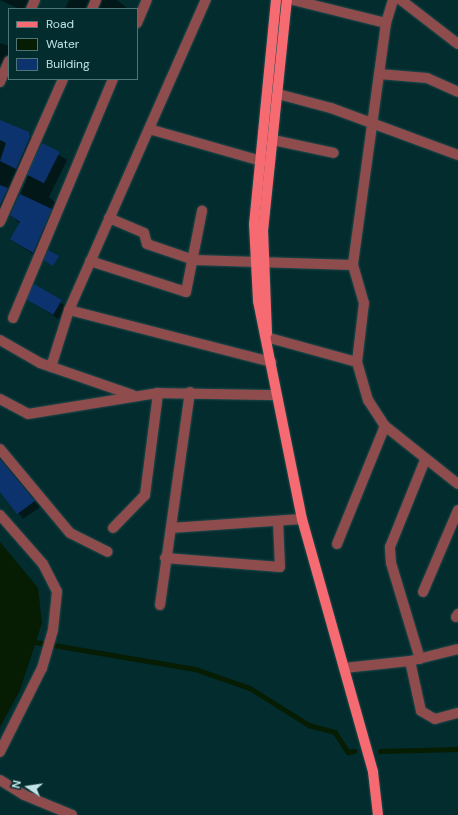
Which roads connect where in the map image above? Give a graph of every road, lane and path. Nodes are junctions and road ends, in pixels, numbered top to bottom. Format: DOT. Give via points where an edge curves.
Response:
graph roads {
  1 [pos="147,0"];
  2 [pos="206,0"];
  3 [pos="276,0"];
  4 [pos="287,0"];
  5 [pos="293,0"];
  6 [pos="393,0"];
  7 [pos="401,0"];
  8 [pos="138,21"];
  9 [pos="386,23"];
  10 [pos="458,44"];
  11 [pos="8,63"];
  12 [pos="379,74"];
  13 [pos="63,80"];
  14 [pos="113,80"];
  15 [pos="0,82"];
  16 [pos="458,92"];
  17 [pos="278,94"];
  18 [pos="372,126"];
  19 [pos="149,129"];
  20 [pos="273,140"];
  21 [pos="334,153"];
  22 [pos="458,155"];
  23 [pos="259,161"];
  24 [pos="270,163"];
  25 [pos="202,211"];
  26 [pos="109,218"];
  27 [pos="0,222"];
  28 [pos="194,260"];
  29 [pos="90,261"];
  30 [pos="259,264"];
  31 [pos="353,265"];
  32 [pos="69,310"];
  33 [pos="13,318"];
  34 [pos="266,337"];
  35 [pos="0,340"];
  36 [pos="271,362"];
  37 [pos="356,362"];
  38 [pos="51,367"];
  39 [pos="190,392"];
  40 [pos="158,393"];
  41 [pos="276,395"];
  42 [pos="133,396"];
  43 [pos="0,399"];
  44 [pos="385,426"];
  45 [pos="0,449"];
  46 [pos="425,460"];
  47 [pos="458,484"];
  48 [pos="458,510"];
  49 [pos="0,515"];
  50 [pos="302,519"];
  51 [pos="278,521"];
  52 [pos="113,528"];
  53 [pos="171,528"];
  54 [pos="337,544"];
  55 [pos="108,552"];
  56 [pos="165,558"];
  57 [pos="423,592"];
  58 [pos="160,605"];
  59 [pos="458,649"];
  60 [pos="415,660"];
  61 [pos="344,668"];
  62 [pos="458,713"];
  63 [pos="0,752"];
  64 [pos="0,780"];
  65 [pos="72,815"];
  66 [pos="378,815"];
  1 -- 8 [label="street"];
  2 -- 19 [label="street"];
  3 -- 23 [label="main road"];
  4 -- 17 [label="main road"];
  5 -- 9 [label="street"];
  6 -- 9 [label="street"];
  7 -- 10 [label="street"];
  9 -- 12 [label="street"];
  11 -- 15 [label="street"];
  12 -- 16 [label="street" via="427,78"];
  12 -- 18 [label="street"];
  13 -- 27 [label="street"];
  14 -- 33 [label="street"];
  17 -- 18 [label="street" via="331,108"];
  17 -- 20 [label="main road"];
  18 -- 22 [label="street"];
  18 -- 31 [label="street"];
  19 -- 23 [label="street"];
  19 -- 26 [label="street"];
  20 -- 21 [label="street"];
  20 -- 24 [label="main road"];
  23 -- 24 [label="street"];
  23 -- 30 [label="main road"];
  24 -- 30 [label="main road"];
  25 -- 28 [label="street"];
  26 -- 28 [label="street" via="144,233 147,244"];
  26 -- 29 [label="street"];
  28 -- 29 [label="street" via="186,292"];
  28 -- 30 [label="street"];
  29 -- 32 [label="street"];
  30 -- 31 [label="street"];
  30 -- 34 [label="main road"];
  31 -- 37 [label="street" via="364,303"];
  32 -- 36 [label="street"];
  32 -- 38 [label="street"];
  34 -- 36 [label="main road"];
  34 -- 37 [label="street"];
  35 -- 38 [label="street"];
  36 -- 41 [label="main road"];
  37 -- 44 [label="street" via="368,400"];
  38 -- 42 [label="street"];
  39 -- 40 [label="street"];
  39 -- 41 [label="street"];
  39 -- 53 [label="street"];
  40 -- 42 [label="street"];
  40 -- 52 [label="street" via="145,495"];
  41 -- 50 [label="main road"];
  42 -- 43 [label="street" via="28,414"];
  44 -- 46 [label="street"];
  44 -- 54 [label="street"];
  45 -- 55 [label="street" via="70,533"];
  46 -- 47 [label="street"];
  46 -- 60 [label="street" via="390,547 391,562"];
  48 -- 57 [label="street"];
  49 -- 63 [label="street" via="43,564 57,592 52,636 46,654"];
  50 -- 51 [label="street"];
  50 -- 61 [label="main road"];
  51 -- 53 [label="street"];
  51 -- 56 [label="street" via="280,567"];
  53 -- 56 [label="street"];
  56 -- 58 [label="street"];
  59 -- 60 [label="street"];
  60 -- 61 [label="street"];
  60 -- 62 [label="street" via="421,711 435,719"];
  61 -- 66 [label="main road" via="373,772"];
  64 -- 65 [label="street" via="24,795"];
}
